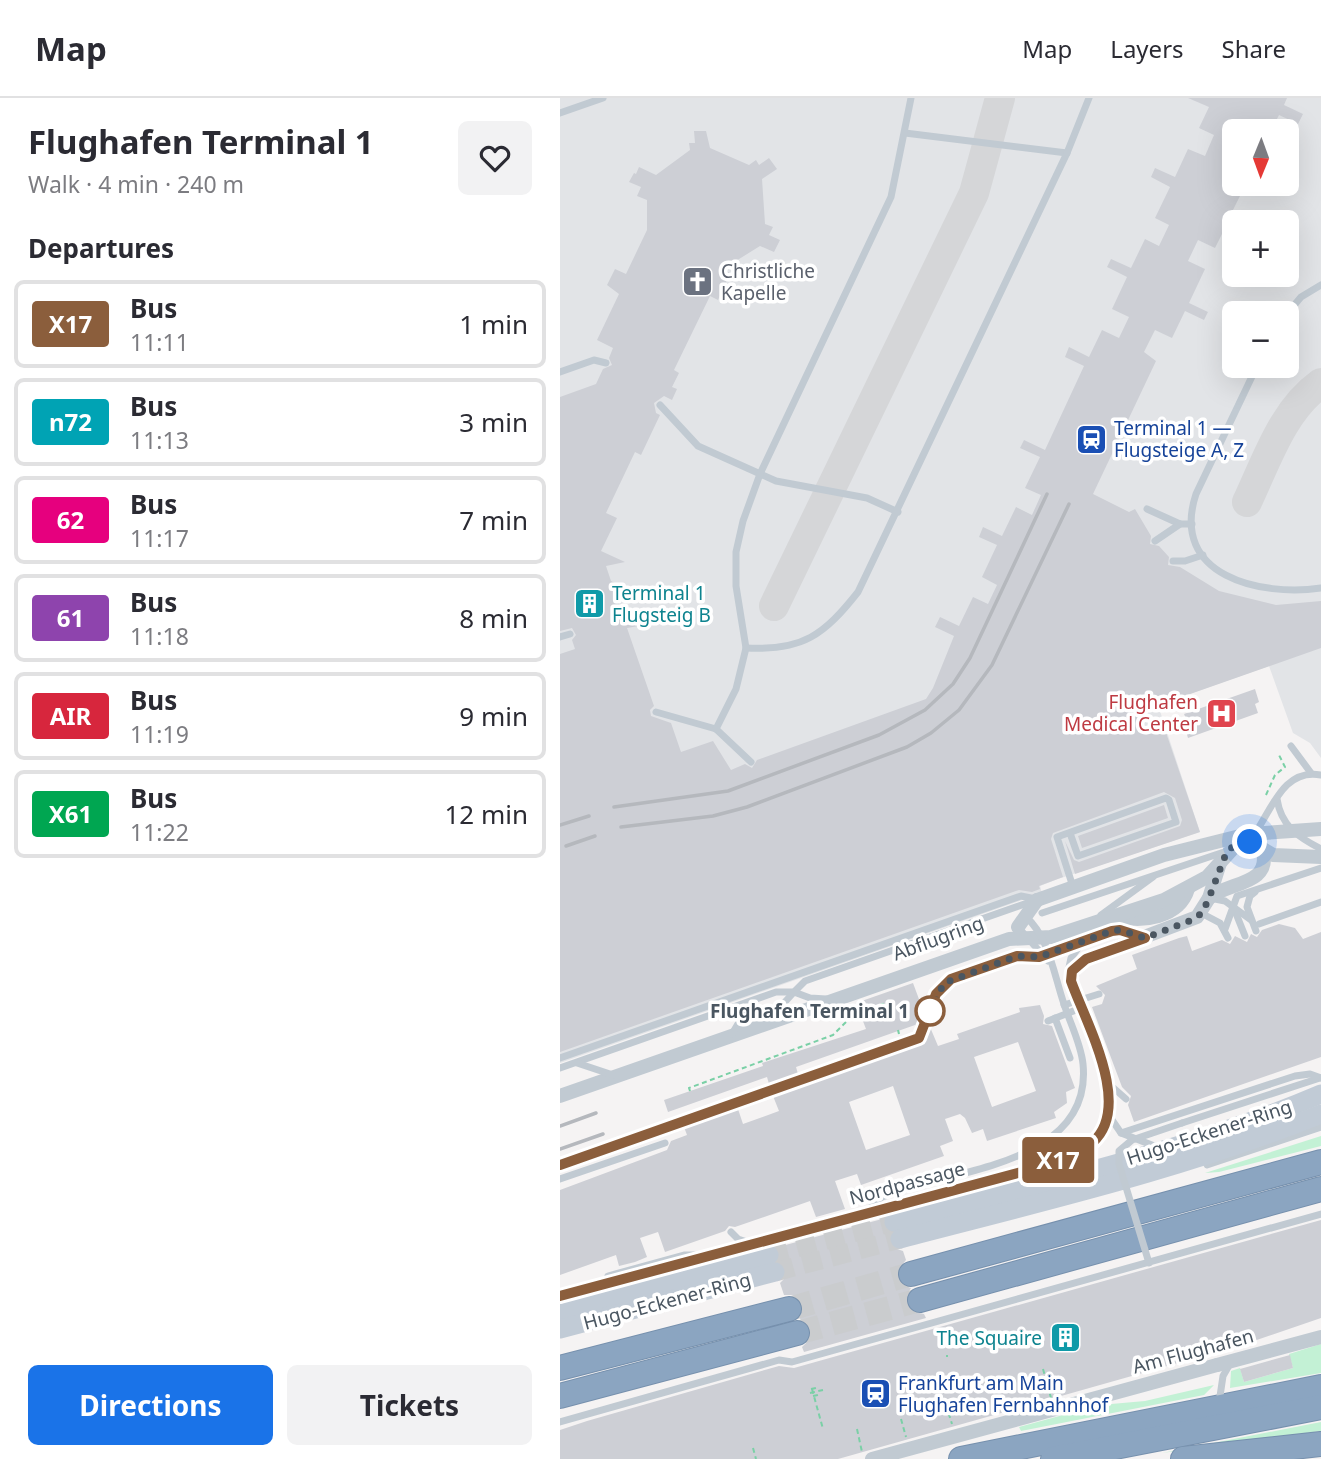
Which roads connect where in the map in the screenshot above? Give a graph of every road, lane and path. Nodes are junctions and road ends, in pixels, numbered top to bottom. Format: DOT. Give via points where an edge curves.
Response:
graph roads {
  1 [pos="603,98"];
  2 [pos="911,98"];
  3 [pos="1090,98"];
  4 [pos="560,113"];
  5 [pos="905,133"];
  6 [pos="1067,153"];
  7 [pos="1321,285"];
  8 [pos="1298,301"];
  9 [pos="606,363"];
  10 [pos="560,372"];
  11 [pos="1250,378"];
  12 [pos="660,405"];
  13 [pos="760,474"];
  14 [pos="1147,509"];
  15 [pos="898,512"];
  16 [pos="1180,524"];
  17 [pos="1192,524"];
  18 [pos="1155,541"];
  19 [pos="1203,555"];
  20 [pos="1173,561"];
  21 [pos="1321,588"];
  22 [pos="570,634"];
  23 [pos="560,637"];
  24 [pos="746,648"];
  25 [pos="656,712"];
  26 [pos="716,729"];
  27 [pos="1290,746"];
  28 [pos="1279,755"];
  29 [pos="751,762"];
  30 [pos="1311,774"];
  31 [pos="1321,775"];
  32 [pos="1265,798"];
  33 [pos="1276,799"];
  34 [pos="1321,829"];
  35 [pos="1070,833"];
  36 [pos="1246,842"];
  37 [pos="1321,849"];
  38 [pos="1263,852"];
  39 [pos="1222,856"];
  40 [pos="1321,857"];
  41 [pos="1321,868"];
  42 [pos="1159,873"];
  43 [pos="1073,887"];
  44 [pos="1261,888"];
  45 [pos="1086,898"];
  46 [pos="1209,898"];
  47 [pos="1321,902"];
  48 [pos="1039,906"];
  49 [pos="1233,906"];
  50 [pos="1202,913"];
  51 [pos="1022,922"];
  52 [pos="1256,925"];
  53 [pos="1225,929"];
  54 [pos="1086,933"];
  55 [pos="1245,936"];
  56 [pos="1145,938"];
  57 [pos="1228,938"];
  58 [pos="1050,964"];
  59 [pos="1071,981"];
  60 [pos="794,992"];
  61 [pos="1098,994"];
  62 [pos="826,999"];
  63 [pos="751,1002"];
  64 [pos="1064,1005"];
  65 [pos="1081,1008"];
  66 [pos="892,1014"];
  67 [pos="898,1030"];
  68 [pos="738,1032"];
  69 [pos="900,1034"];
  70 [pos="560,1058"];
  71 [pos="1070,1058"];
  72 [pos="577,1063"];
  73 [pos="560,1068"];
  74 [pos="613,1075"];
  75 [pos="1321,1078"];
  76 [pos="1106,1079"];
  77 [pos="690,1091"];
  78 [pos="1321,1094"];
  79 [pos="560,1095"];
  80 [pos="1126,1099"];
  81 [pos="1109,1114"];
  82 [pos="1321,1114"];
  83 [pos="1321,1127"];
  84 [pos="1121,1133"];
  85 [pos="665,1143"];
  86 [pos="1161,1148"];
  87 [pos="1321,1162"];
  88 [pos="560,1165"];
  89 [pos="560,1179"];
  90 [pos="1125,1185"];
  91 [pos="1321,1189"];
  92 [pos="1321,1214"];
  93 [pos="863,1215"];
  94 [pos="732,1232"];
  95 [pos="766,1257"];
  96 [pos="701,1258"];
  97 [pos="1149,1263"];
  98 [pos="911,1274"];
  99 [pos="560,1290"];
  100 [pos="560,1296"];
  101 [pos="920,1300"];
  102 [pos="789,1309"];
  103 [pos="560,1311"];
  104 [pos="560,1329"];
  105 [pos="797,1333"];
  106 [pos="1321,1335"];
  107 [pos="560,1368"];
  108 [pos="1043,1369"];
  109 [pos="1321,1387"];
  110 [pos="816,1388"];
  111 [pos="823,1390"];
  112 [pos="812,1393"];
  113 [pos="818,1395"];
  114 [pos="560,1396"];
  115 [pos="913,1402"];
  116 [pos="946,1405"];
  117 [pos="1321,1407"];
  118 [pos="908,1408"];
  119 [pos="1217,1408"];
  120 [pos="1055,1409"];
  121 [pos="901,1419"];
  122 [pos="560,1422"];
  123 [pos="823,1429"];
  124 [pos="857,1429"];
  125 [pos="1318,1445"];
  126 [pos="753,1448"];
  127 [pos="908,1448"];
  128 [pos="958,1448"];
  129 [pos="756,1459"];
  130 [pos="864,1459"];
  131 [pos="872,1459"];
  132 [pos="1053,1459"];
  133 [pos="1183,1459"];
  1 -- 4 [label="lane"];
  2 -- 5 [label="lane"];
  3 -- 6 [label="lane"];
  5 -- 6 [label="lane"];
  5 -- 13 [label="lane" via="891,197"];
  6 -- 15 [label="lane"];
  7 -- 8 [label="lane"];
  9 -- 10 [label="lane" via="594,360"];
  11 -- 17 [label="lane" via="1196,494"];
  12 -- 13 [label="lane" via="698,446"];
  13 -- 15 [label="lane" via="867,498"];
  13 -- 24 [label="lane" via="736,552 736,586"];
  14 -- 16 [label="lane"];
  15 -- 24 [label="lane" via="858,592 833,625 787,647"];
  16 -- 17 [label="lane"];
  16 -- 18 [label="lane"];
  17 -- 19 [label="lane"];
  19 -- 20 [label="lane"];
  19 -- 21 [label="lane" via="1225,576 1249,587 1281,591"];
  22 -- 23 [label="lane"];
  24 -- 26 [label="lane" via="736,689"];
  25 -- 26 [label="lane"];
  26 -- 29 [label="lane"];
  27 -- 30 [label="lane"];
  28 -- 32 [label="path" via="1285,767 1275,775"];
  30 -- 31 [label="lane"];
  30 -- 33 [label="lane" via="1291,780"];
  33 -- 36 [label="lane"];
  33 -- 37 [label="lane" via="1289,828"];
  34 -- 43 [label="street, bridge" via="1268,831 1219,840"];
  35 -- 35 [label="lane" via="1078,856 1176,822 1166,798"];
  35 -- 43 [label="lane" via="1057,837"];
  36 -- 38 [label="street"];
  36 -- 39 [label="street"];
  38 -- 40 [label="street"];
  38 -- 46 [label="street" via="1265,863 1257,876"];
  39 -- 42 [label="lane"];
  39 -- 45 [label="lane" via="1183,856 1147,867 1096,885"];
  39 -- 46 [label="street"];
  39 -- 54 [label="street" via="1207,877 1188,889 1116,916"];
  41 -- 44 [label="lane"];
  42 -- 45 [label="lane"];
  42 -- 54 [label="lane"];
  43 -- 48 [label="street"];
  44 -- 49 [label="lane" via="1237,896"];
  44 -- 52 [label="lane" via="1247,901"];
  45 -- 48 [label="lane"];
  46 -- 49 [label="lane"];
  46 -- 50 [label="street"];
  47 -- 52 [label="lane"];
  48 -- 51 [label="street, bridge"];
  48 -- 60 [label="lane" via="805,981"];
  48 -- 70 [label="lane" via="1021,895"];
  49 -- 52 [label="lane"];
  49 -- 53 [label="lane"];
  49 -- 55 [label="lane"];
  50 -- 53 [label="lane"];
  50 -- 56 [label="street"];
  51 -- 58 [label="lane, bridge"];
  51 -- 58 [label="lane, bridge" via="1041,933"];
  51 -- 62 [label="street, Abflugring" via="973,947"];
  53 -- 57 [label="lane"];
  54 -- 56 [label="lane" via="1120,930"];
  54 -- 59 [label="lane" via="1069,963"];
  54 -- 79 [label="street" via="1009,939"];
  54 -- 88 [label="lane" via="1039,957 1017,956 951,979 936,994 919,1038"];
  56 -- 59 [label="street" via="1080,961"];
  58 -- 64 [label="lane, bridge"];
  59 -- 65 [label="street"];
  60 -- 62 [label="lane, bridge"];
  60 -- 63 [label="lane" via="776,992"];
  60 -- 68 [label="lane, bridge" via="774,1014"];
  61 -- 64 [label="lane, bridge"];
  62 -- 68 [label="street, Abflugring, bridge"];
  63 -- 68 [label="lane, bridge"];
  63 -- 72 [label="lane"];
  64 -- 93 [label="lane, bridge" via="1081,1054 1083,1075 1079,1098 1061,1130 1021,1155 882,1197"];
  65 -- 71 [label="lane" via="1052,1019"];
  65 -- 76 [label="street"];
  66 -- 77 [label="path" via="888,1002 858,1013 833,1035 689,1087"];
  67 -- 69 [label="path"];
  68 -- 74 [label="street, Abflugring"];
  72 -- 73 [label="lane"];
  72 -- 74 [label="lane, bridge"];
  74 -- 79 [label="street, Abflugring"];
  75 -- 84 [label="lane" via="1295,1076"];
  75 -- 90 [label="lane, bridge" via="1125,1143 1118,1156"];
  76 -- 80 [label="lane"];
  76 -- 81 [label="street"];
  78 -- 86 [label="street, Hugo-Eckener-Ring"];
  81 -- 84 [label="lane"];
  81 -- 93 [label="street, Nordpassage" via="1097,1137 1065,1158"];
  82 -- 86 [label="street, Hugo-Eckener-Ring" via="1197,1158 897,1231"];
  83 -- 90 [label="lane" via="1238,1156"];
  84 -- 86 [label="lane"];
  85 -- 89 [label="lane"];
  87 -- 98 [label="highway"];
  90 -- 97 [label="lane, bridge"];
  91 -- 101 [label="highway"];
  92 -- 122 [label="lane" via="805,1359 779,1360"];
  93 -- 95 [label="street, Nordpassage"];
  94 -- 95 [label="lane"];
  95 -- 96 [label="street, Nordpassage"];
  95 -- 103 [label="street, Hugo-Eckener-Ring"];
  95 -- 104 [label="street, Hugo-Eckener-Ring"];
  96 -- 99 [label="lane" via="684,1255"];
  96 -- 100 [label="street, Nordpassage"];
  102 -- 107 [label="highway"];
  105 -- 114 [label="highway"];
  106 -- 119 [label="lane" via="1233,1360 1223,1376"];
  106 -- 120 [label="street, Am Flughafen, bridge"];
  108 -- 120 [label="path"];
  109 -- 119 [label="highway"];
  110 -- 112 [label="path"];
  111 -- 112 [label="path"];
  112 -- 113 [label="path"];
  112 -- 123 [label="path"];
  115 -- 118 [label="path"];
  116 -- 128 [label="path"];
  117 -- 132 [label="highway"];
  119 -- 128 [label="highway"];
  120 -- 128 [label="street, Am Flughafen"];
  121 -- 127 [label="path"];
  124 -- 130 [label="path"];
  125 -- 133 [label="highway"];
  126 -- 129 [label="path"];
  127 -- 128 [label="street, Am Flughafen"];
  127 -- 131 [label="street, Am Flughafen"];
}
